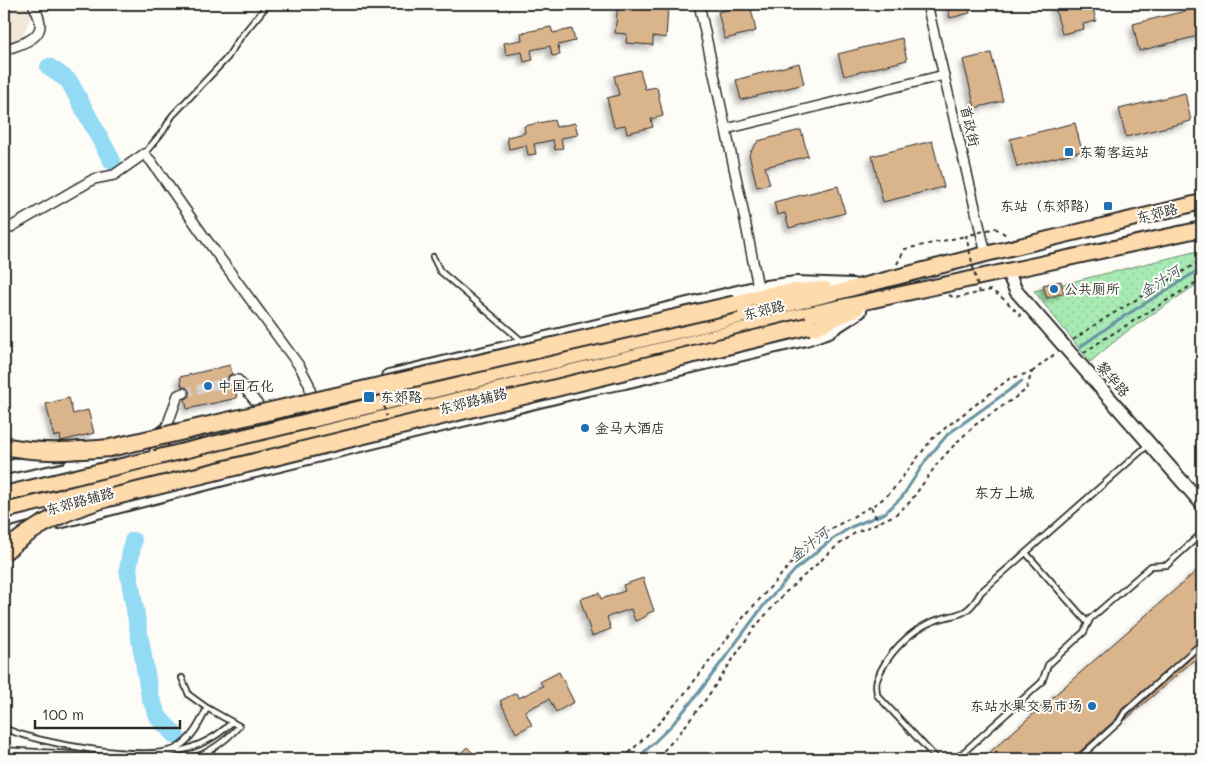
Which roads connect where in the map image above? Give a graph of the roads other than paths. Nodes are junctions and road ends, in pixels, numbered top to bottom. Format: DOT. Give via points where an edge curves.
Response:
graph roads {
  1 [pos="32,4"];
  2 [pos="268,4"];
  3 [pos="698,4"];
  4 [pos="927,4"];
  5 [pos="4,50"];
  6 [pos="944,75"];
  7 [pos="726,129"];
  8 [pos="144,154"];
  9 [pos="1202,202"];
  10 [pos="1202,229"];
  11 [pos="4,231"];
  12 [pos="986,254"];
  13 [pos="434,257"];
  14 [pos="1007,270"];
  15 [pos="880,281"];
  16 [pos="758,287"];
  17 [pos="885,298"];
  18 [pos="736,304"];
  19 [pos="808,326"];
  20 [pos="524,343"];
  21 [pos="233,380"];
  22 [pos="184,392"];
  23 [pos="311,395"];
  24 [pos="260,408"];
  25 [pos="312,420"];
  26 [pos="165,432"];
  27 [pos="1149,444"];
  28 [pos="4,446"];
  29 [pos="155,458"];
  30 [pos="4,468"];
  31 [pos="4,494"];
  32 [pos="1202,504"];
  33 [pos="4,511"];
  34 [pos="1202,534"];
  35 [pos="4,536"];
  36 [pos="4,552"];
  37 [pos="1026,553"];
  38 [pos="1088,623"];
  39 [pos="1202,643"];
  40 [pos="182,678"];
  41 [pos="208,708"];
  42 [pos="232,722"];
  43 [pos="4,728"];
  44 [pos="4,750"];
  45 [pos="191,759"];
  46 [pos="937,759"];
  47 [pos="956,759"];
  48 [pos="1078,759"];
  1 -- 5 [label="street" via="40,19 37,33 20,45"];
  2 -- 8 [label="lane" via="227,58 172,116"];
  3 -- 7 [label="street"];
  4 -- 6 [label="street, 首政街"];
  6 -- 7 [label="street"];
  6 -- 12 [label="street, 首政街"];
  7 -- 16 [label="street"];
  8 -- 11 [label="street" via="114,175 94,180"];
  8 -- 23 [label="street" via="300,367"];
  9 -- 12 [label="main road, 东郊路"];
  10 -- 14 [label="main road, 东郊路"];
  12 -- 15 [label="main road, 东郊路"];
  13 -- 20 [label="lane" via="440,271"];
  14 -- 17 [label="main road, 东郊路"];
  14 -- 27 [label="main road, 黎华路" via="1016,291"];
  15 -- 16 [label="main road" via="855,285 796,283"];
  15 -- 18 [label="main road" via="768,294"];
  15 -- 25 [label="main road, 东郊路"];
  16 -- 20 [label="main road"];
  17 -- 19 [label="main road" via="814,328"];
  17 -- 33 [label="main road, 东郊路" via="795,317"];
  17 -- 35 [label="main road, 东郊路辅路" via="829,331 806,339 530,403"];
  18 -- 28 [label="highway, bridge" via="110,448 42,452"];
  19 -- 36 [label="highway, bridge" via="108,498 75,508 41,524"];
  20 -- 23 [label="main road"];
  21 -- 24 [label="street" via="238,380"];
  22 -- 26 [label="street" via="178,395"];
  23 -- 24 [label="main road"];
  24 -- 25 [label="main road"];
  24 -- 26 [label="main road"];
  25 -- 29 [label="main road, 东郊路, bridge"];
  26 -- 29 [label="main road"];
  26 -- 30 [label="main road"];
  27 -- 32 [label="main road, 黎华路"];
  27 -- 37 [label="lane"];
  29 -- 31 [label="main road, 东郊路"];
  34 -- 38 [label="lane" via="1166,565 1151,566"];
  37 -- 38 [label="lane"];
  37 -- 46 [label="lane" via="981,592 962,614 934,620 919,628 892,652 876,682 877,695"];
  38 -- 47 [label="lane" via="1084,632 1048,665 1042,682"];
  39 -- 48 [label="lane"];
  40 -- 41 [label="lane" via="189,695"];
  41 -- 42 [label="lane"];
  41 -- 43 [label="lane" via="185,742 171,751 156,753 73,747 27,737"];
  42 -- 44 [label="lane" via="202,747 163,758"];
  42 -- 45 [label="lane" via="239,726 230,737"];
}
